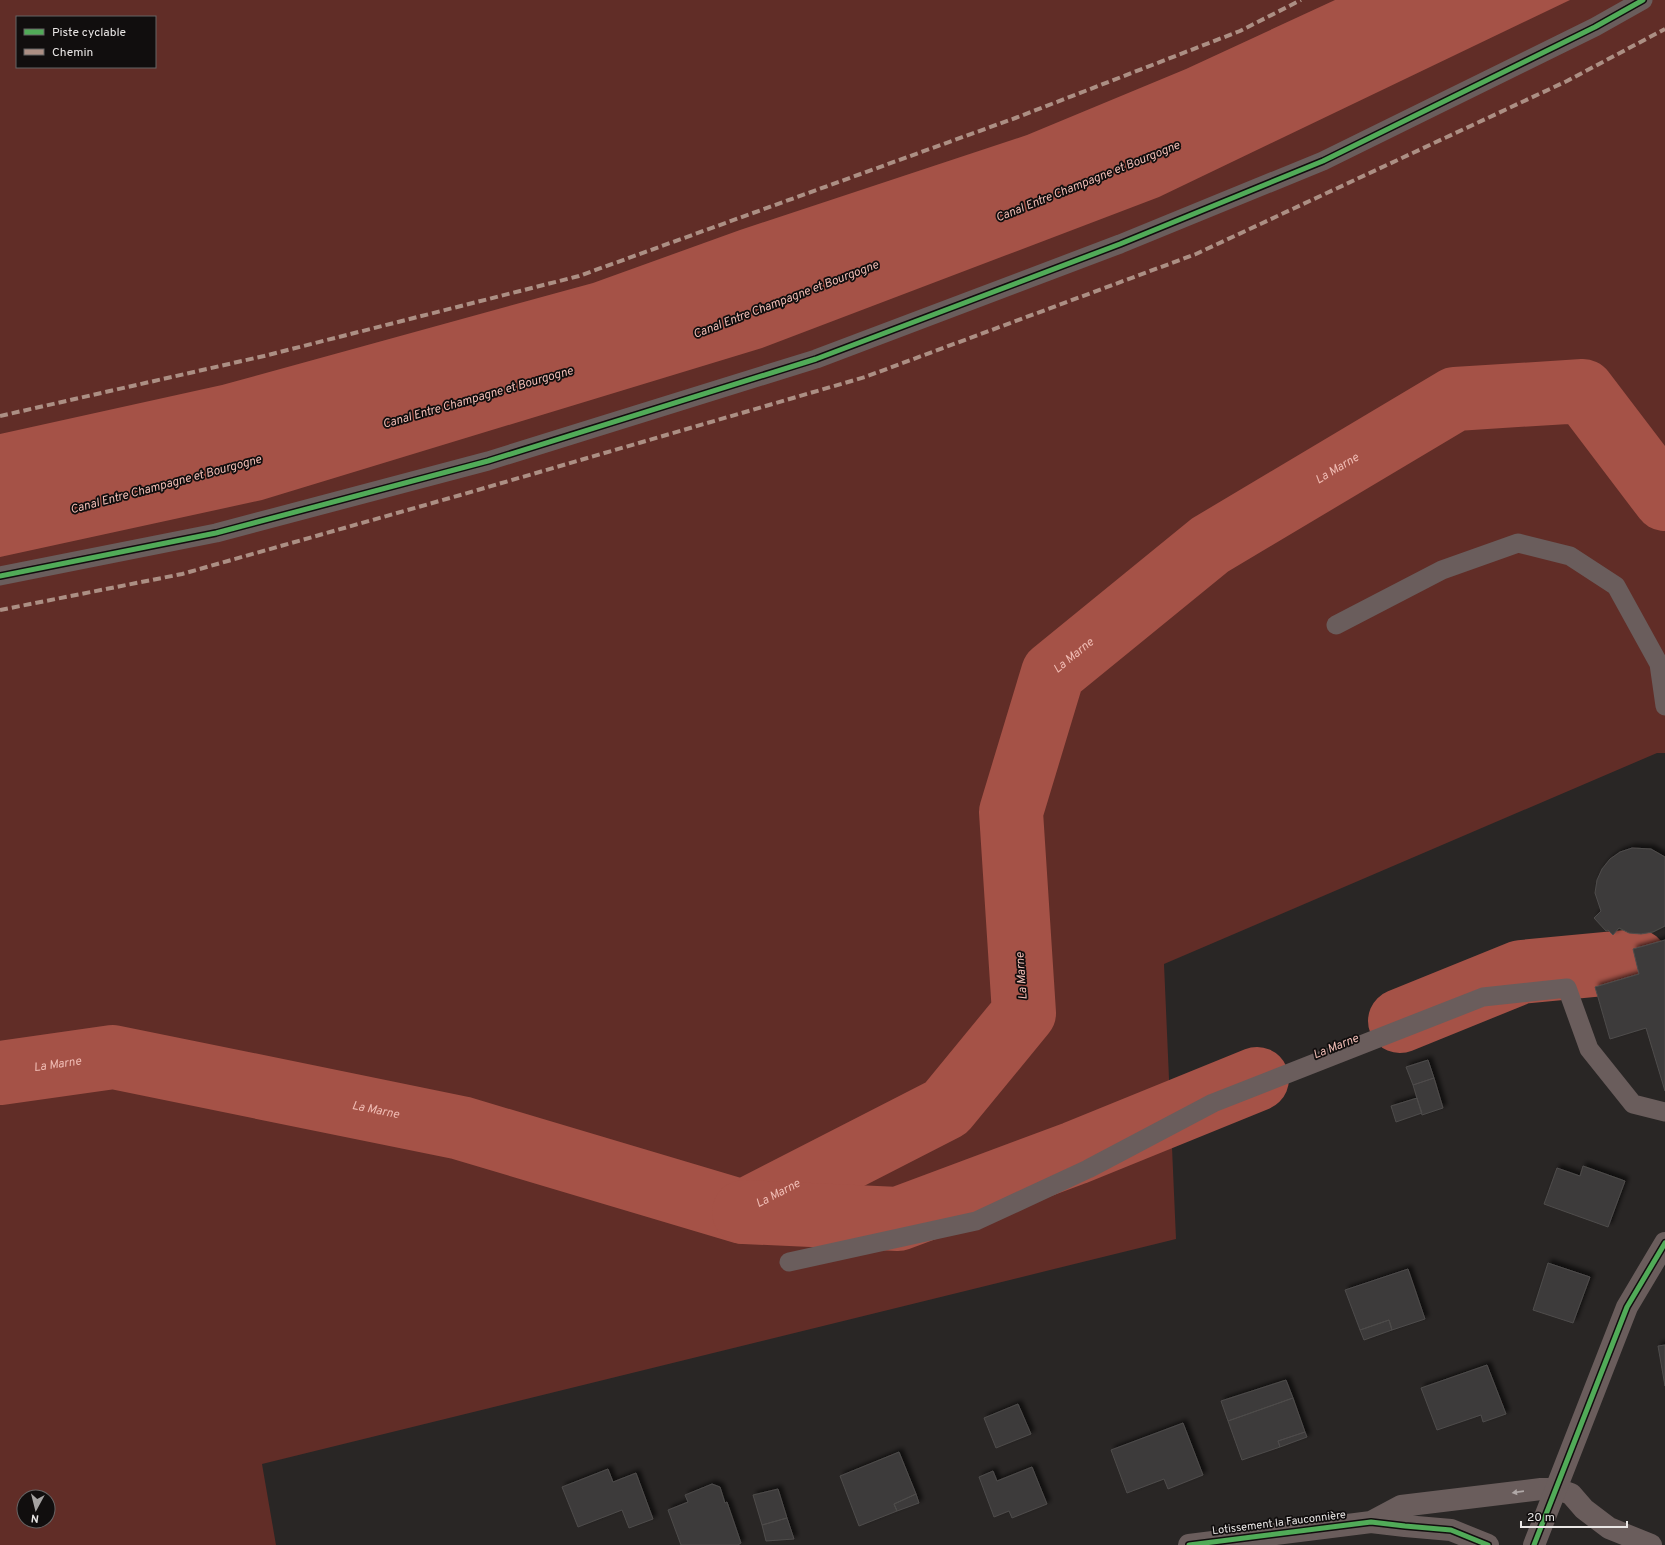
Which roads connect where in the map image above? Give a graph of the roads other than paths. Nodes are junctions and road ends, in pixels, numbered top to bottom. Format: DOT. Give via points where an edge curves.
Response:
graph roads {
  1 [pos="1643,0"];
  2 [pos="0,576"];
  3 [pos="1336,625"];
  4 [pos="1665,706"];
  5 [pos="1665,1112"];
  6 [pos="1665,1243"];
  7 [pos="789,1262"];
  8 [pos="1557,1489"];
  9 [pos="1371,1522"];
  10 [pos="1189,1545"];
  11 [pos="1488,1545"];
  12 [pos="1534,1545"];
  13 [pos="1651,1545"];
  1 -- 2 [label="lane" via="1595,27 1323,161 1120,244 816,359 488,462 216,533"];
  3 -- 4 [label="lane" via="1442,570 1518,543 1526,544 1570,556 1616,586 1659,664"];
  5 -- 7 [label="lane" via="1633,1104 1589,1049 1567,988 1482,997 1213,1103 1088,1169 976,1221"];
  6 -- 8 [label="street" via="1627,1307"];
  8 -- 9 [label="street, one-way" via="1401,1506"];
  8 -- 12 [label="street"];
  8 -- 13 [label="street" via="1571,1494 1584,1509 1609,1528"];
  9 -- 10 [label="street, Lotissement la Fauconnière"];
  9 -- 11 [label="street" via="1451,1530"];
}
